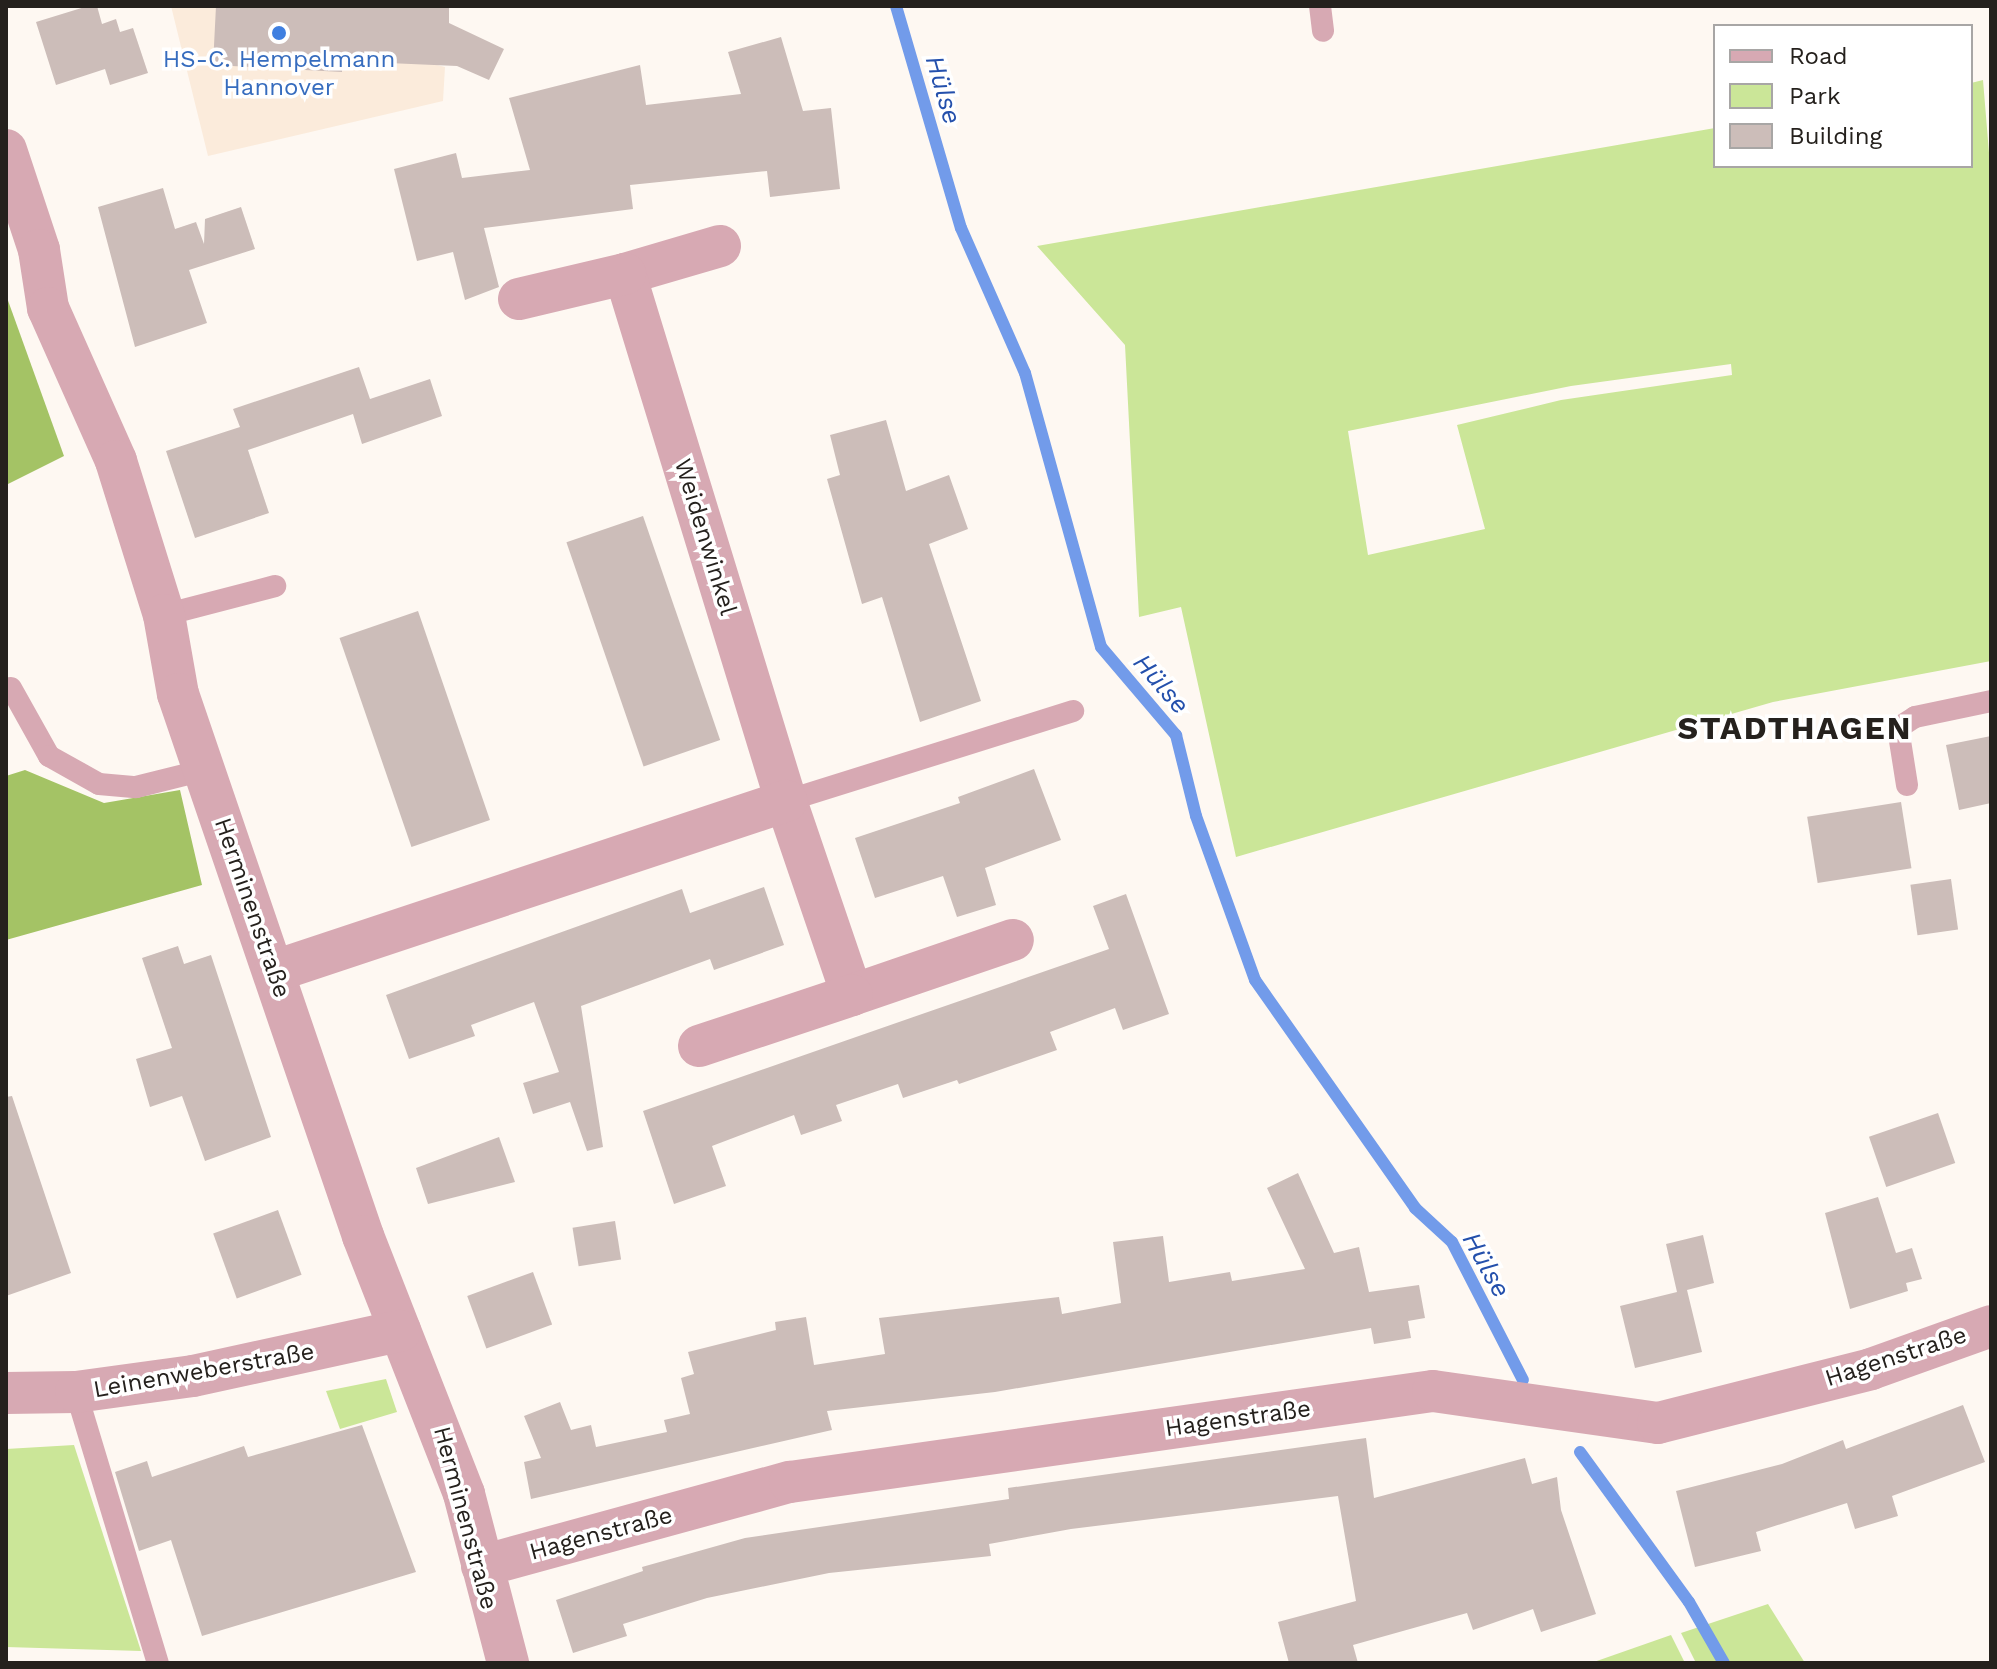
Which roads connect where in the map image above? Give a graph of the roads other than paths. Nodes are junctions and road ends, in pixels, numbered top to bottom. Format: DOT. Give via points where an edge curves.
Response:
graph roads {
  1 [pos="1320,6"];
  2 [pos="1323,31"];
  3 [pos="6,150"];
  4 [pos="720,246"];
  5 [pos="625,274"];
  6 [pos="519,299"];
  7 [pos="275,586"];
  8 [pos="164,615"];
  9 [pos="11,688"];
  10 [pos="1991,701"];
  11 [pos="1073,711"];
  12 [pos="204,770"];
  13 [pos="1907,785"];
  14 [pos="786,801"];
  15 [pos="1013,940"];
  16 [pos="275,971"];
  17 [pos="852,995"];
  18 [pos="699,1046"];
  19 [pos="1991,1326"];
  20 [pos="400,1331"];
  21 [pos="76,1392"];
  22 [pos="6,1393"];
  23 [pos="482,1566"];
  24 [pos="158,1663"];
  25 [pos="508,1663"];
  1 -- 2 [label="lane"];
  3 -- 8 [label="street, Herminenstraße" via="39,250 48,308 116,461"];
  4 -- 5 [label="street"];
  5 -- 6 [label="street"];
  5 -- 14 [label="street, Weidenwinkel"];
  7 -- 8 [label="lane"];
  8 -- 12 [label="street, Herminenstraße" via="178,694"];
  9 -- 12 [label="lane" via="49,756 99,784 136,787"];
  10 -- 13 [label="lane" via="1915,717 1898,728"];
  11 -- 14 [label="lane"];
  12 -- 16 [label="street, Herminenstraße"];
  14 -- 16 [label="street"];
  14 -- 17 [label="street, Weidenwinkel"];
  15 -- 17 [label="street"];
  16 -- 20 [label="street, Herminenstraße"];
  17 -- 18 [label="street"];
  19 -- 23 [label="street, Hagenstraße" via="1871,1369 1658,1423 1433,1391 790,1482"];
  20 -- 21 [label="street, Leinenweberstraße" via="193,1376"];
  20 -- 23 [label="street, Herminenstraße" via="428,1387"];
  21 -- 22 [label="street, Leinenweberstraße"];
  21 -- 24 [label="lane"];
  23 -- 25 [label="street, Herminenstraße"];
}
